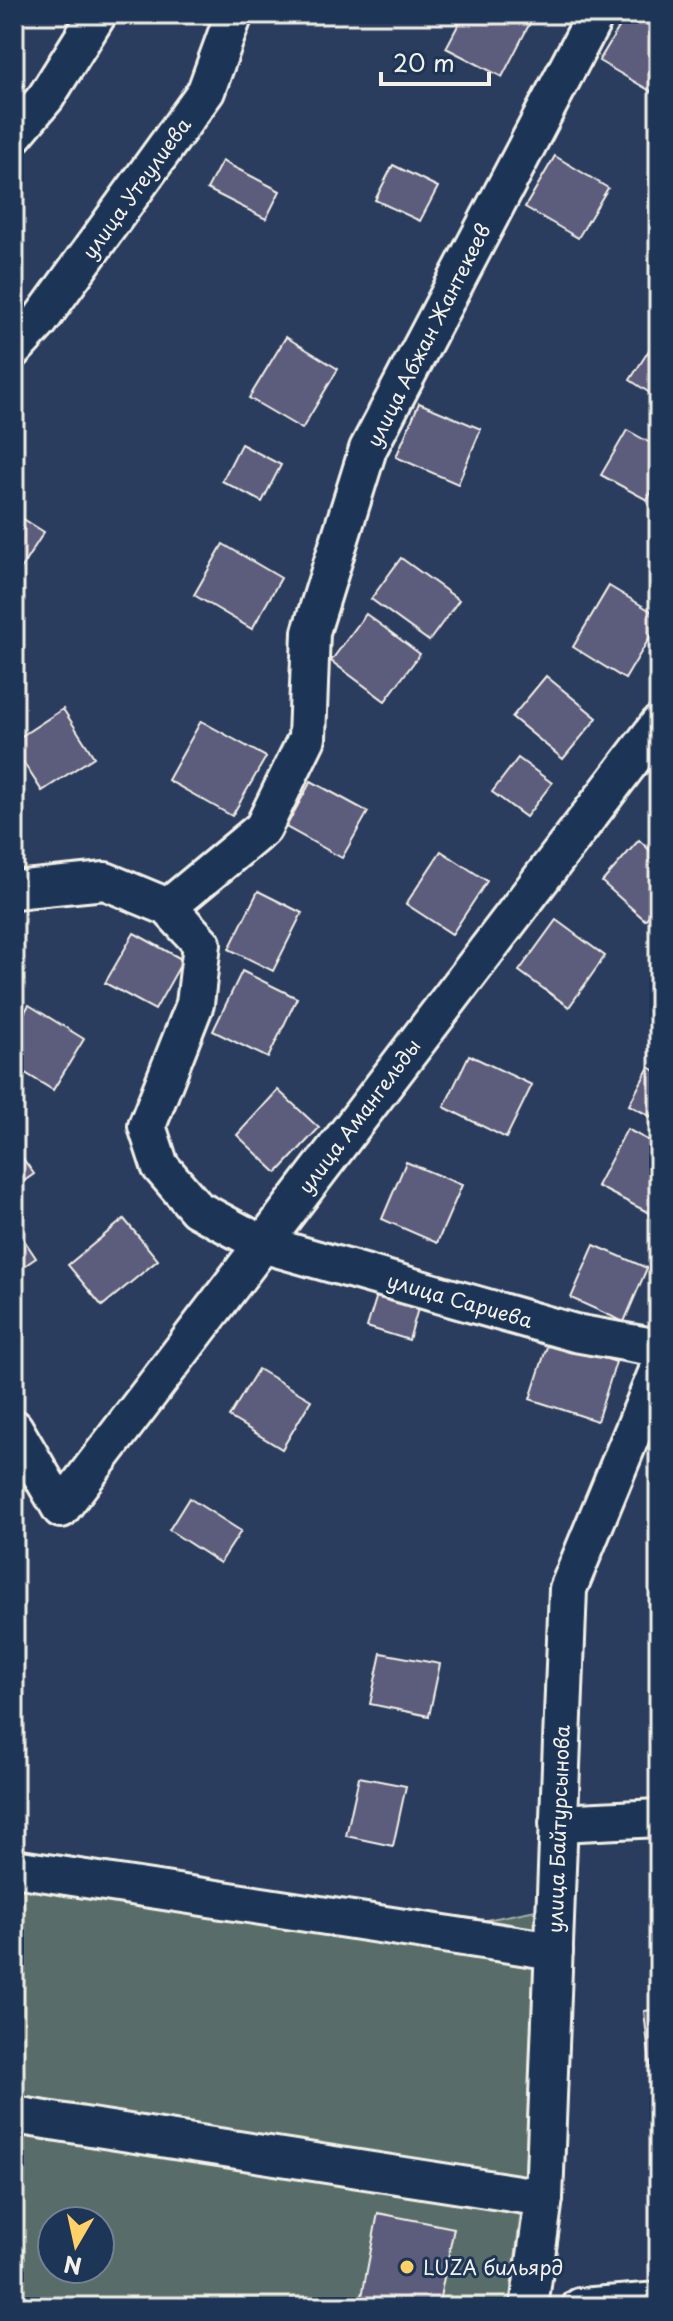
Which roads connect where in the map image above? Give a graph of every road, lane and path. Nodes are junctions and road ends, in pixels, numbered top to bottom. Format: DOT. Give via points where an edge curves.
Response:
graph roads {
  1 [pos="98,14"];
  2 [pos="234,14"];
  3 [pos="596,14"];
  4 [pos="14,135"];
  5 [pos="14,349"];
  6 [pos="659,724"];
  7 [pos="14,890"];
  8 [pos="168,907"];
  9 [pos="262,1244"];
  10 [pos="659,1348"];
  11 [pos="659,1368"];
  12 [pos="14,1428"];
  13 [pos="659,1818"];
  14 [pos="558,1823"];
  15 [pos="14,1868"];
  16 [pos="554,1951"];
  17 [pos="14,2115"];
  18 [pos="544,2198"];
  19 [pos="659,2301"];
  20 [pos="529,2307"];
  21 [pos="580,2307"];
  1 -- 4 [label="street" via="46,97"];
  2 -- 5 [label="street, улица Утеулиева" via="206,91"];
  3 -- 8 [label="street, улица Абжан Жантекеев" via="368,449 311,632 307,738 263,828"];
  6 -- 9 [label="street, улица Амангельды"];
  7 -- 8 [label="street" via="105,881"];
  8 -- 9 [label="street, улица Сариева" via="202,944 195,1004 147,1126 160,1166 197,1209"];
  9 -- 10 [label="street, улица Сариева" via="575,1333"];
  9 -- 12 [label="street, улица Амангельды" via="61,1509"];
  11 -- 14 [label="street, улица Байтурсынова" via="568,1589"];
  13 -- 14 [label="street"];
  14 -- 16 [label="street, улица Байтурсынова"];
  15 -- 16 [label="street"];
  16 -- 18 [label="street, улица Байтурсынова"];
  17 -- 18 [label="street"];
  18 -- 20 [label="street, улица Байтурсынова"];
  19 -- 21 [label="street"];
}
